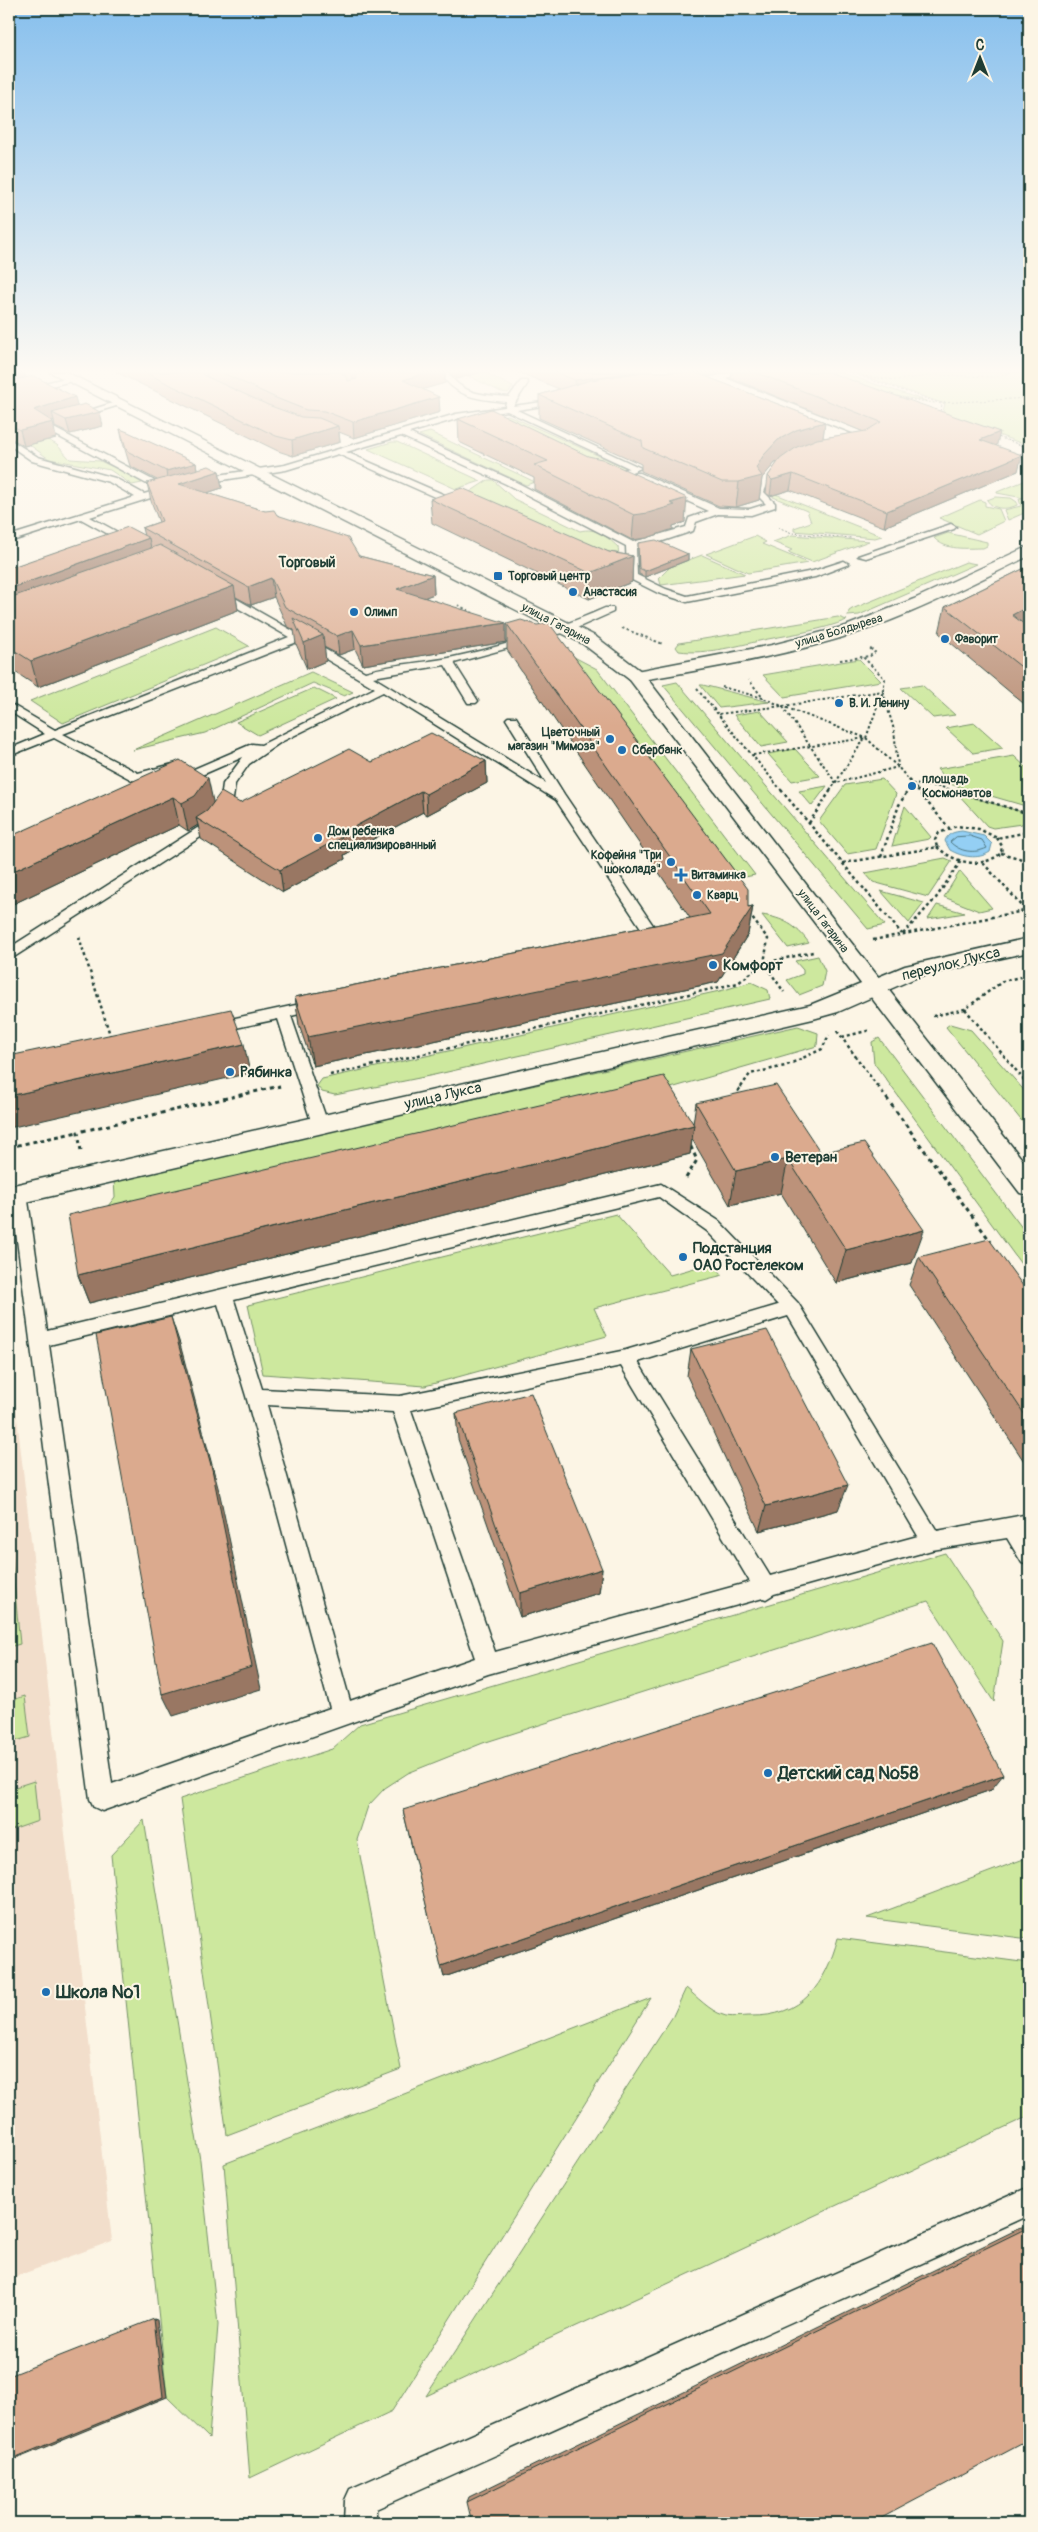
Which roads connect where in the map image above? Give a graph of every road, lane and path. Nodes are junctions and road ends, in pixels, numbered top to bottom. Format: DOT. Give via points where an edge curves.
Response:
graph roads {
  1 [pos="129,490"];
  2 [pos="165,490"];
  3 [pos="290,490"];
  4 [pos="427,490"];
  5 [pos="525,490"];
  6 [pos="671,490"];
  7 [pos="760,490"];
  8 [pos="142,498"];
  9 [pos="468,508"];
  10 [pos="717,511"];
  11 [pos="742,512"];
  12 [pos="82,516"];
  13 [pos="951,527"];
  14 [pos="30,532"];
  15 [pos="9,539"];
  16 [pos="901,544"];
  17 [pos="631,545"];
  18 [pos="141,549"];
  19 [pos="9,550"];
  20 [pos="1029,550"];
  21 [pos="863,556"];
  22 [pos="844,564"];
  23 [pos="603,570"];
  24 [pos="632,576"];
  25 [pos="206,586"];
  26 [pos="662,591"];
  27 [pos="648,595"];
  28 [pos="609,610"];
  29 [pos="566,629"];
  30 [pos="297,638"];
  31 [pos="863,657"];
  32 [pos="448,661"];
  33 [pos="744,675"];
  34 [pos="364,676"];
  35 [pos="636,676"];
  36 [pos="692,683"];
  37 [pos="720,686"];
  38 [pos="383,688"];
  39 [pos="883,691"];
  40 [pos="763,698"];
  41 [pos="472,701"];
  42 [pos="9,706"];
  43 [pos="782,706"];
  44 [pos="718,714"];
  45 [pos="512,719"];
  46 [pos="54,734"];
  47 [pos="866,738"];
  48 [pos="277,740"];
  49 [pos="810,746"];
  50 [pos="248,750"];
  51 [pos="9,753"];
  52 [pos="752,755"];
  53 [pos="898,767"];
  54 [pos="836,783"];
  55 [pos="912,784"];
  56 [pos="166,786"];
  57 [pos="560,797"];
  58 [pos="1029,814"];
  59 [pos="809,823"];
  60 [pos="949,828"];
  61 [pos="1029,832"];
  62 [pos="997,838"];
  63 [pos="937,847"];
  64 [pos="1001,853"];
  65 [pos="881,857"];
  66 [pos="961,861"];
  67 [pos="1029,861"];
  68 [pos="983,862"];
  69 [pos="843,863"];
  70 [pos="745,908"];
  71 [pos="1028,910"];
  72 [pos="72,915"];
  73 [pos="902,934"];
  74 [pos="634,941"];
  75 [pos="1029,946"];
  76 [pos="812,952"];
  77 [pos="9,954"];
  78 [pos="764,963"];
  79 [pos="1029,975"];
  80 [pos="874,988"];
  81 [pos="785,993"];
  82 [pos="331,1003"];
  83 [pos="282,1013"];
  84 [pos="199,1030"];
  85 [pos="830,1033"];
  86 [pos="842,1037"];
  87 [pos="112,1039"];
  88 [pos="305,1080"];
  89 [pos="1029,1086"];
  90 [pos="730,1102"];
  91 [pos="320,1124"];
  92 [pos="78,1132"];
  93 [pos="689,1142"];
  94 [pos="9,1147"];
  95 [pos="688,1177"];
  96 [pos="86,1178"];
  97 [pos="1029,1186"];
  98 [pos="14,1195"];
  99 [pos="994,1247"];
  100 [pos="224,1295"];
  101 [pos="792,1308"];
  102 [pos="39,1340"];
  103 [pos="626,1358"];
  104 [pos="255,1396"];
  105 [pos="400,1404"];
  106 [pos="1021,1526"];
  107 [pos="932,1541"];
  108 [pos="1029,1556"];
  109 [pos="766,1589"];
  110 [pos="488,1664"];
  111 [pos="343,1716"];
  112 [pos="1029,2201"];
  113 [pos="360,2523"];
  1 -- 8 [label="lane"];
  2 -- 8 [label="lane"];
  3 -- 29 [label="main road, улица Гагарина"];
  4 -- 9 [label="lane"];
  5 -- 17 [label="lane"];
  6 -- 10 [label="lane"];
  7 -- 11 [label="lane" via="772,505"];
  8 -- 12 [label="lane"];
  10 -- 11 [label="lane"];
  10 -- 17 [label="lane" via="688,518 690,529 648,543"];
  11 -- 16 [label="path" via="792,533"];
  12 -- 14 [label="lane"];
  12 -- 18 [label="lane"];
  13 -- 16 [label="lane"];
  14 -- 15 [label="lane"];
  14 -- 19 [label="lane"];
  16 -- 21 [label="lane"];
  17 -- 24 [label="lane"];
  20 -- 35 [label="main road, улица Болдырева" via="934,597 853,629 724,661"];
  22 -- 26 [label="lane" via="815,574 687,599"];
  23 -- 24 [label="lane"];
  24 -- 26 [label="lane"];
  25 -- 30 [label="lane"];
  26 -- 27 [label="lane"];
  28 -- 29 [label="lane"];
  29 -- 32 [label="lane"];
  29 -- 35 [label="main road, улица Гагарина" via="589,640"];
  30 -- 34 [label="lane"];
  30 -- 46 [label="lane"];
  31 -- 39 [label="path" via="885,678"];
  32 -- 34 [label="lane" via="394,668"];
  32 -- 41 [label="lane"];
  33 -- 40 [label="path"];
  34 -- 38 [label="lane"];
  35 -- 80 [label="main road, улица Гагарина"];
  36 -- 44 [label="path"];
  37 -- 40 [label="path"];
  38 -- 48 [label="lane"];
  38 -- 57 [label="lane"];
  39 -- 43 [label="path"];
  39 -- 47 [label="path"];
  39 -- 53 [label="path" via="894,730"];
  40 -- 43 [label="path"];
  42 -- 46 [label="lane"];
  43 -- 44 [label="path"];
  43 -- 47 [label="path"];
  43 -- 49 [label="path"];
  44 -- 52 [label="path"];
  45 -- 57 [label="lane"];
  46 -- 50 [label="lane" via="136,777"];
  46 -- 51 [label="lane"];
  47 -- 49 [label="path"];
  47 -- 53 [label="path"];
  47 -- 54 [label="path"];
  48 -- 50 [label="lane"];
  48 -- 72 [label="lane" via="245,761 229,784 227,798 206,828"];
  49 -- 52 [label="path"];
  49 -- 54 [label="path"];
  50 -- 56 [label="lane"];
  52 -- 59 [label="path"];
  53 -- 54 [label="path"];
  53 -- 55 [label="path"];
  54 -- 59 [label="path"];
  55 -- 58 [label="path" via="942,787"];
  55 -- 60 [label="path"];
  55 -- 65 [label="path" via="899,805"];
  57 -- 74 [label="lane" via="654,937"];
  59 -- 69 [label="path"];
  60 -- 62 [label="path" via="972,827"];
  60 -- 63 [label="path" via="936,836"];
  61 -- 62 [label="path"];
  62 -- 64 [label="path" via="1002,846"];
  63 -- 65 [label="path"];
  63 -- 66 [label="path"];
  64 -- 67 [label="path"];
  64 -- 68 [label="path"];
  65 -- 69 [label="path"];
  66 -- 68 [label="path"];
  66 -- 73 [label="path" via="936,898"];
  68 -- 71 [label="path"];
  69 -- 73 [label="path"];
  70 -- 78 [label="path" via="768,939"];
  71 -- 73 [label="path"];
  72 -- 77 [label="lane"];
  72 -- 87 [label="path"];
  75 -- 80 [label="main road, переулок Лукса" via="913,971"];
  76 -- 78 [label="path"];
  78 -- 81 [label="path"];
  78 -- 88 [label="path" via="738,983"];
  79 -- 89 [label="path" via="1003,981 965,1009"];
  80 -- 91 [label="main road, улица Лукса" via="813,1012"];
  80 -- 97 [label="main road, улица Гагарина"];
  82 -- 83 [label="lane"];
  83 -- 84 [label="lane"];
  83 -- 88 [label="lane"];
  85 -- 90 [label="path" via="822,1049 785,1066 750,1074"];
  86 -- 99 [label="path"];
  88 -- 91 [label="lane"];
  88 -- 92 [label="path"];
  91 -- 96 [label="main road, улица Лукса"];
  92 -- 94 [label="path"];
  92 -- 96 [label="path"];
  93 -- 95 [label="path" via="698,1160"];
  96 -- 98 [label="main road, улица Лукса"];
  98 -- 102 [label="lane"];
  100 -- 101 [label="lane" via="661,1190 713,1226"];
  100 -- 102 [label="lane"];
  100 -- 104 [label="lane"];
  101 -- 103 [label="lane"];
  101 -- 107 [label="lane"];
  102 -- 111 [label="lane" via="102,1799"];
  103 -- 105 [label="lane"];
  103 -- 109 [label="lane"];
  104 -- 105 [label="lane"];
  104 -- 111 [label="lane"];
  105 -- 110 [label="lane"];
  106 -- 107 [label="lane"];
  106 -- 108 [label="lane"];
  107 -- 109 [label="lane"];
  109 -- 110 [label="lane"];
  110 -- 111 [label="lane"];
  112 -- 113 [label="lane" via="361,2500"];
}
